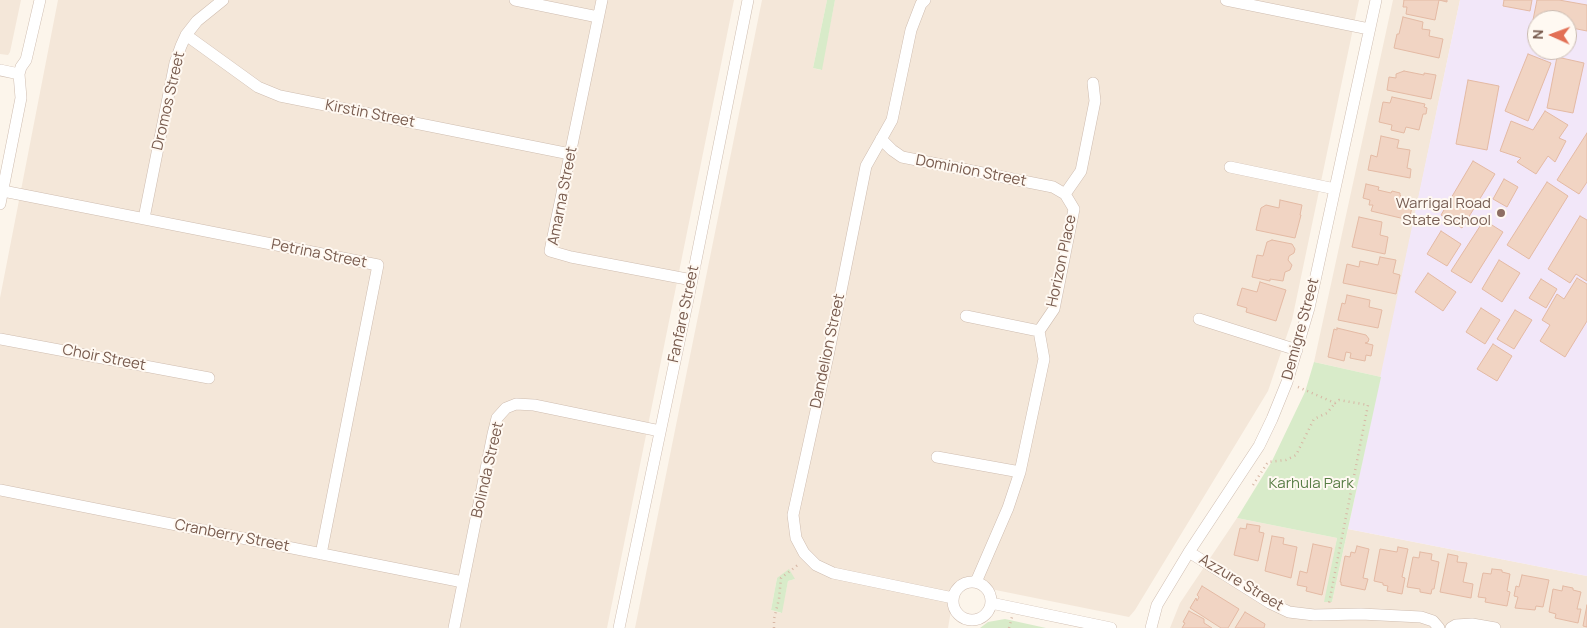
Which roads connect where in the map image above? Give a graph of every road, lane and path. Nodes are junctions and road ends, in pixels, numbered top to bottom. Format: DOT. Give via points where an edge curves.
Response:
graph roads {
  1 [pos="40,0"];
  2 [pos="223,0"];
  3 [pos="515,0"];
  4 [pos="602,0"];
  5 [pos="748,0"];
  6 [pos="924,0"];
  7 [pos="1226,0"];
  8 [pos="1376,0"];
  9 [pos="598,17"];
  10 [pos="1369,29"];
  11 [pos="186,35"];
  12 [pos="0,70"];
  13 [pos="19,74"];
  14 [pos="1093,83"];
  15 [pos="881,139"];
  16 [pos="570,154"];
  17 [pos="1230,167"];
  18 [pos="1335,189"];
  19 [pos="2,191"];
  20 [pos="1066,194"];
  21 [pos="0,204"];
  22 [pos="144,218"];
  23 [pos="692,280"];
  24 [pos="966,316"];
  25 [pos="1199,319"];
  26 [pos="1039,331"];
  27 [pos="0,339"];
  28 [pos="1296,350"];
  29 [pos="209,378"];
  30 [pos="1287,382"];
  31 [pos="1335,403"];
  32 [pos="660,432"];
  33 [pos="937,456"];
  34 [pos="1020,472"];
  35 [pos="1253,485"];
  36 [pos="0,490"];
  37 [pos="1189,552"];
  38 [pos="321,554"];
  39 [pos="807,558"];
  40 [pos="463,582"];
  41 [pos="976,582"];
  42 [pos="954,598"];
  43 [pos="991,603"];
  44 [pos="1329,615"];
  45 [pos="968,624"];
  46 [pos="454,628"];
  47 [pos="619,628"];
  48 [pos="774,628"];
  49 [pos="1112,628"];
  50 [pos="1151,628"];
  51 [pos="1439,628"];
  52 [pos="1451,628"];
  53 [pos="1495,628"];
  1 -- 13 [label="street" via="28,53"];
  2 -- 11 [label="street, Dromos Street" via="197,20"];
  3 -- 9 [label="street"];
  4 -- 9 [label="street, Amarna Street"];
  5 -- 23 [label="street, Fanfare Street"];
  6 -- 15 [label="street, Dandelion Street" via="911,30 892,120"];
  7 -- 10 [label="street"];
  8 -- 10 [label="street, Demigre Street"];
  9 -- 16 [label="street, Amarna Street"];
  10 -- 18 [label="street, Demigre Street"];
  11 -- 16 [label="street, Kirstin Street" via="258,87 280,96"];
  11 -- 22 [label="street, Dromos Street" via="175,63"];
  12 -- 13 [label="street"];
  13 -- 19 [label="street" via="21,98"];
  14 -- 20 [label="street, Horizon Place" via="1095,101 1081,172"];
  15 -- 20 [label="street, Dominion Street" via="902,157 1052,187"];
  15 -- 39 [label="street, Dandelion Street" via="866,166 793,516 796,538"];
  16 -- 23 [label="street, Amarna Street" via="550,251"];
  17 -- 18 [label="street"];
  18 -- 28 [label="street, Demigre Street" via="1309,308"];
  19 -- 21 [label="street"];
  19 -- 22 [label="street, Petrina Street"];
  20 -- 26 [label="street, Horizon Place" via="1074,209 1054,309"];
  22 -- 38 [label="street, Petrina Street" via="378,265"];
  23 -- 32 [label="street, Fanfare Street"];
  24 -- 26 [label="street"];
  25 -- 28 [label="street"];
  26 -- 34 [label="street" via="1044,358"];
  27 -- 29 [label="street, Choir Street"];
  28 -- 30 [label="street, Demigre Street"];
  30 -- 31 [label="path"];
  30 -- 37 [label="street, Demigre Street" via="1259,446"];
  31 -- 35 [label="path" via="1327,413 1314,419 1296,455 1268,462"];
  31 -- 44 [label="path" via="1339,400 1368,405"];
  32 -- 40 [label="street, Bolinda Street" via="534,405 516,404 506,408 497,418 493,434"];
  32 -- 47 [label="street, Fanfare Street"];
  33 -- 34 [label="street"];
  34 -- 41 [label="street"];
  36 -- 38 [label="street, Cranberry Street"];
  37 -- 44 [label="street, Azzure Street" via="1290,612"];
  37 -- 50 [label="street, Demigre Street" via="1157,605"];
  38 -- 40 [label="street, Cranberry Street"];
  39 -- 42 [label="street" via="833,573"];
  39 -- 48 [label="path" via="781,578"];
  40 -- 46 [label="street, Bolinda Street"];
  41 -- 42 [label="street" via="962,585"];
  41 -- 43 [label="street" via="988,591"];
  42 -- 45 [label="street" via="954,607"];
  43 -- 45 [label="street" via="986,614"];
  43 -- 49 [label="street"];
  44 -- 51 [label="street, Azzure Street" via="1421,617 1433,621"];
  52 -- 53 [label="street" via="1472,624"];
}
